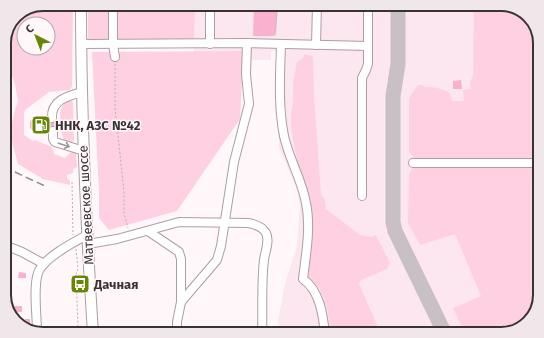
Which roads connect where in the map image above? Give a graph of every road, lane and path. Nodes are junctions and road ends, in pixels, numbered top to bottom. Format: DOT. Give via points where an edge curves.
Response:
graph roads {
  1 [pos="81,11"];
  2 [pos="113,11"];
  3 [pos="210,11"];
  4 [pos="317,11"];
  5 [pos="368,11"];
  6 [pos="247,43"];
  7 [pos="81,44"];
  8 [pos="113,44"];
  9 [pos="210,44"];
  10 [pos="281,45"];
  11 [pos="316,45"];
  12 [pos="368,46"];
  13 [pos="115,58"];
  14 [pos="82,92"];
  15 [pos="52,118"];
  16 [pos="53,131"];
  17 [pos="84,151"];
  18 [pos="412,163"];
  19 [pos="533,163"];
  20 [pos="72,182"];
  21 [pos="362,196"];
  22 [pos="224,222"];
  23 [pos="148,231"];
  24 [pos="130,236"];
  25 [pos="87,239"];
  26 [pos="74,242"];
  27 [pos="11,247"];
  28 [pos="44,264"];
  29 [pos="181,302"];
  30 [pos="37,326"];
  31 [pos="78,327"];
  32 [pos="96,327"];
  33 [pos="178,327"];
  34 [pos="262,327"];
  35 [pos="323,327"];
  1 -- 7 [label="main road, Матвеевское шоссе"];
  2 -- 8 [label="street"];
  3 -- 9 [label="street"];
  4 -- 11 [label="street"];
  5 -- 12 [label="street"];
  6 -- 9 [label="street"];
  6 -- 10 [label="street"];
  6 -- 22 [label="street" via="246,74 249,104 234,162"];
  7 -- 8 [label="street"];
  7 -- 14 [label="main road, Матвеевское шоссе"];
  8 -- 9 [label="street"];
  8 -- 13 [label="street"];
  10 -- 11 [label="street"];
  10 -- 35 [label="street" via="279,84 284,136 306,202 308,229 303,279 310,284 317,297"];
  11 -- 12 [label="street"];
  12 -- 21 [label="street" via="368,64 362,78"];
  13 -- 24 [label="path" via="115,108 124,213"];
  14 -- 15 [label="street" via="61,98 53,110"];
  14 -- 17 [label="main road, Матвеевское шоссе"];
  16 -- 17 [label="street, one-way" via="55,142"];
  17 -- 25 [label="main road, Матвеевское шоссе"];
  18 -- 19 [label="street"];
  20 -- 26 [label="path"];
  22 -- 23 [label="street" via="180,222"];
  22 -- 29 [label="street" via="217,260"];
  22 -- 34 [label="street" via="248,222 262,228 266,233 268,240 264,261"];
  23 -- 24 [label="street"];
  23 -- 29 [label="street" via="178,252 182,259"];
  24 -- 25 [label="street"];
  25 -- 26 [label="street"];
  25 -- 32 [label="main road, Матвеевское шоссе"];
  26 -- 28 [label="street"];
  26 -- 31 [label="path" via="78,268"];
  27 -- 28 [label="street"];
  28 -- 30 [label="street" via="38,273 36,284"];
  29 -- 33 [label="street"];
}
